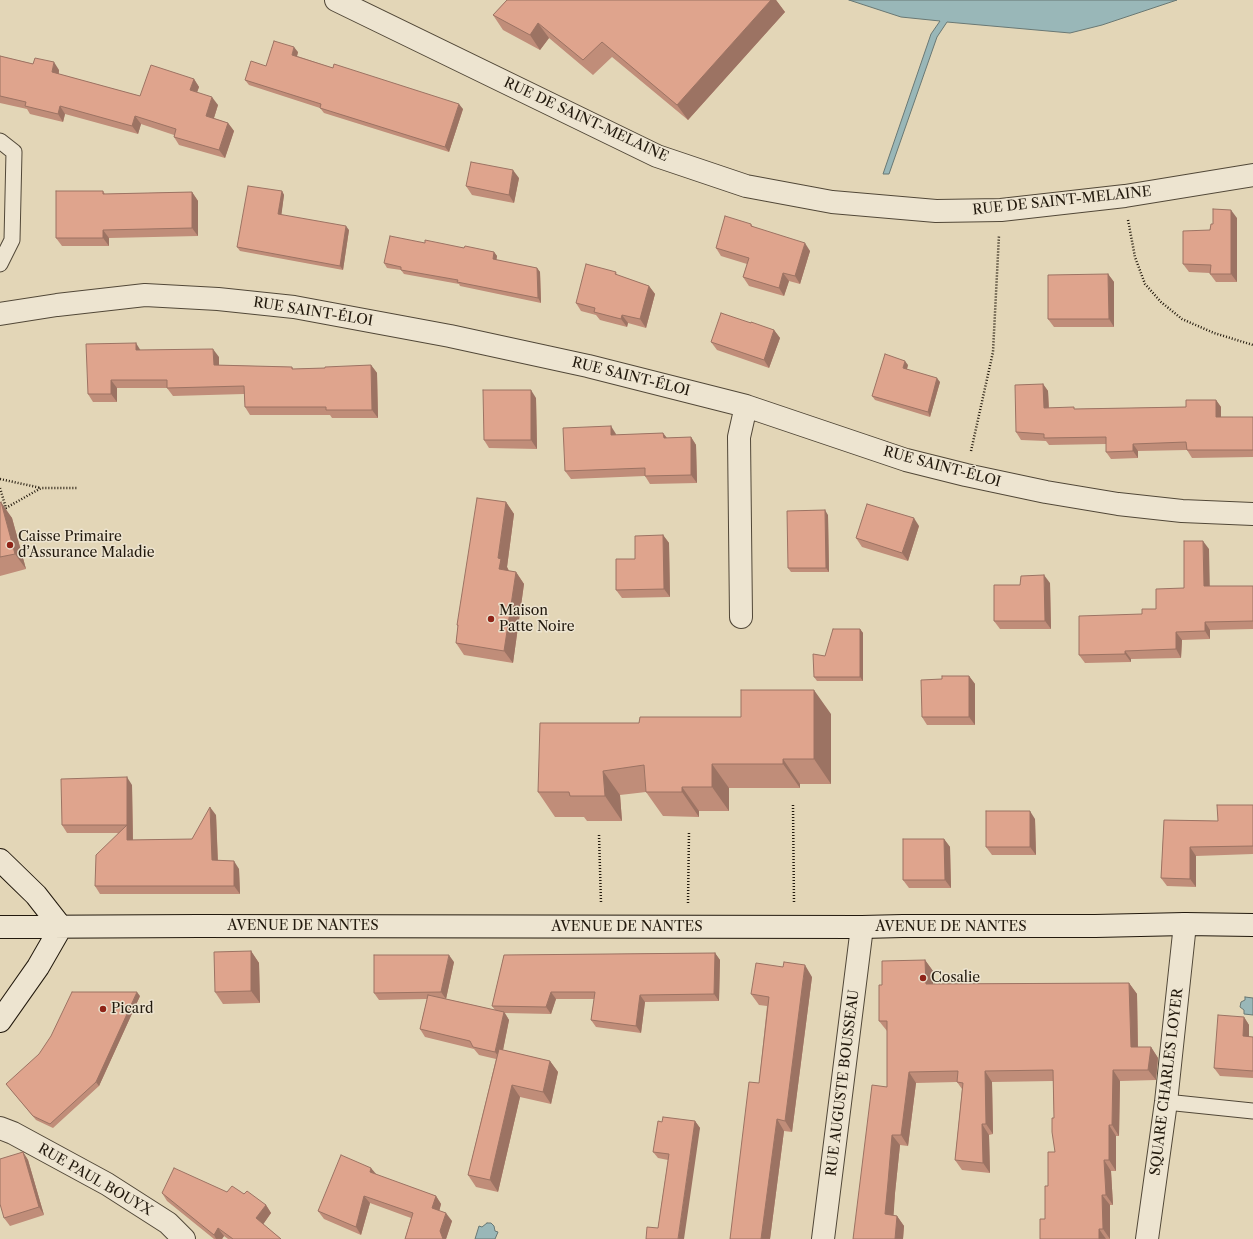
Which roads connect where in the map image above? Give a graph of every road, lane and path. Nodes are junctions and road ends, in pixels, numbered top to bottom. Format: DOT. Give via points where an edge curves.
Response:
graph roads {
  1 [pos="336,0"];
  2 [pos="0,141"];
  3 [pos="1253,175"];
  4 [pos="1125,196"];
  5 [pos="1001,210"];
  6 [pos="0,264"];
  7 [pos="0,314"];
  8 [pos="1253,345"];
  9 [pos="746,406"];
  10 [pos="966,475"];
  11 [pos="0,479"];
  12 [pos="0,488"];
  13 [pos="41,488"];
  14 [pos="77,488"];
  15 [pos="0,506"];
  16 [pos="6,508"];
  17 [pos="1253,514"];
  18 [pos="741,617"];
  19 [pos="794,805"];
  20 [pos="689,831"];
  21 [pos="599,835"];
  22 [pos="0,860"];
  23 [pos="1185,924"];
  24 [pos="1253,924"];
  25 [pos="0,927"];
  26 [pos="60,927"];
  27 [pos="602,927"];
  28 [pos="688,927"];
  29 [pos="794,927"];
  30 [pos="862,927"];
  31 [pos="0,1021"];
  32 [pos="1166,1102"];
  33 [pos="1253,1111"];
  34 [pos="0,1128"];
  35 [pos="184,1239"];
  36 [pos="823,1239"];
  37 [pos="1147,1239"];
  1 -- 5 [label="street, RUE DE SAINT-MELAINE" via="657,156 746,186 839,203 936,211"];
  2 -- 6 [label="lane" via="14,152 12,240"];
  3 -- 4 [label="street, RUE DE SAINT-MELAINE"];
  4 -- 5 [label="street, RUE DE SAINT-MELAINE"];
  4 -- 8 [label="path" via="1135,257 1145,284 1161,302 1182,319 1214,333"];
  5 -- 10 [label="path" via="993,352"];
  7 -- 9 [label="street, RUE SAINT-ÉLOI" via="145,296 218,299 294,307 557,359"];
  9 -- 10 [label="street, RUE SAINT-ÉLOI" via="906,460"];
  9 -- 18 [label="street" via="739,437"];
  10 -- 17 [label="street, RUE SAINT-ÉLOI" via="1118,504 1182,511"];
  11 -- 13 [label="path"];
  12 -- 16 [label="path"];
  13 -- 14 [label="path"];
  13 -- 16 [label="path"];
  15 -- 16 [label="path"];
  19 -- 29 [label="path"];
  20 -- 28 [label="path"];
  21 -- 27 [label="path"];
  22 -- 26 [label="street" via="36,895"];
  23 -- 24 [label="street, AVENUE DE NANTES"];
  23 -- 30 [label="street, AVENUE DE NANTES"];
  23 -- 32 [label="street, SQUARE CHARLES LOYER"];
  25 -- 26 [label="street, AVENUE DE NANTES"];
  26 -- 27 [label="street, AVENUE DE NANTES"];
  26 -- 31 [label="street" via="38,967"];
  27 -- 28 [label="street, AVENUE DE NANTES"];
  28 -- 29 [label="street, AVENUE DE NANTES"];
  29 -- 30 [label="street, AVENUE DE NANTES"];
  30 -- 36 [label="street, RUE AUGUSTE BOUSSEAU"];
  32 -- 33 [label="lane"];
  32 -- 37 [label="street, SQUARE CHARLES LOYER"];
  34 -- 35 [label="street, RUE PAUL BOUYX" via="108,1184 168,1223"];
}
